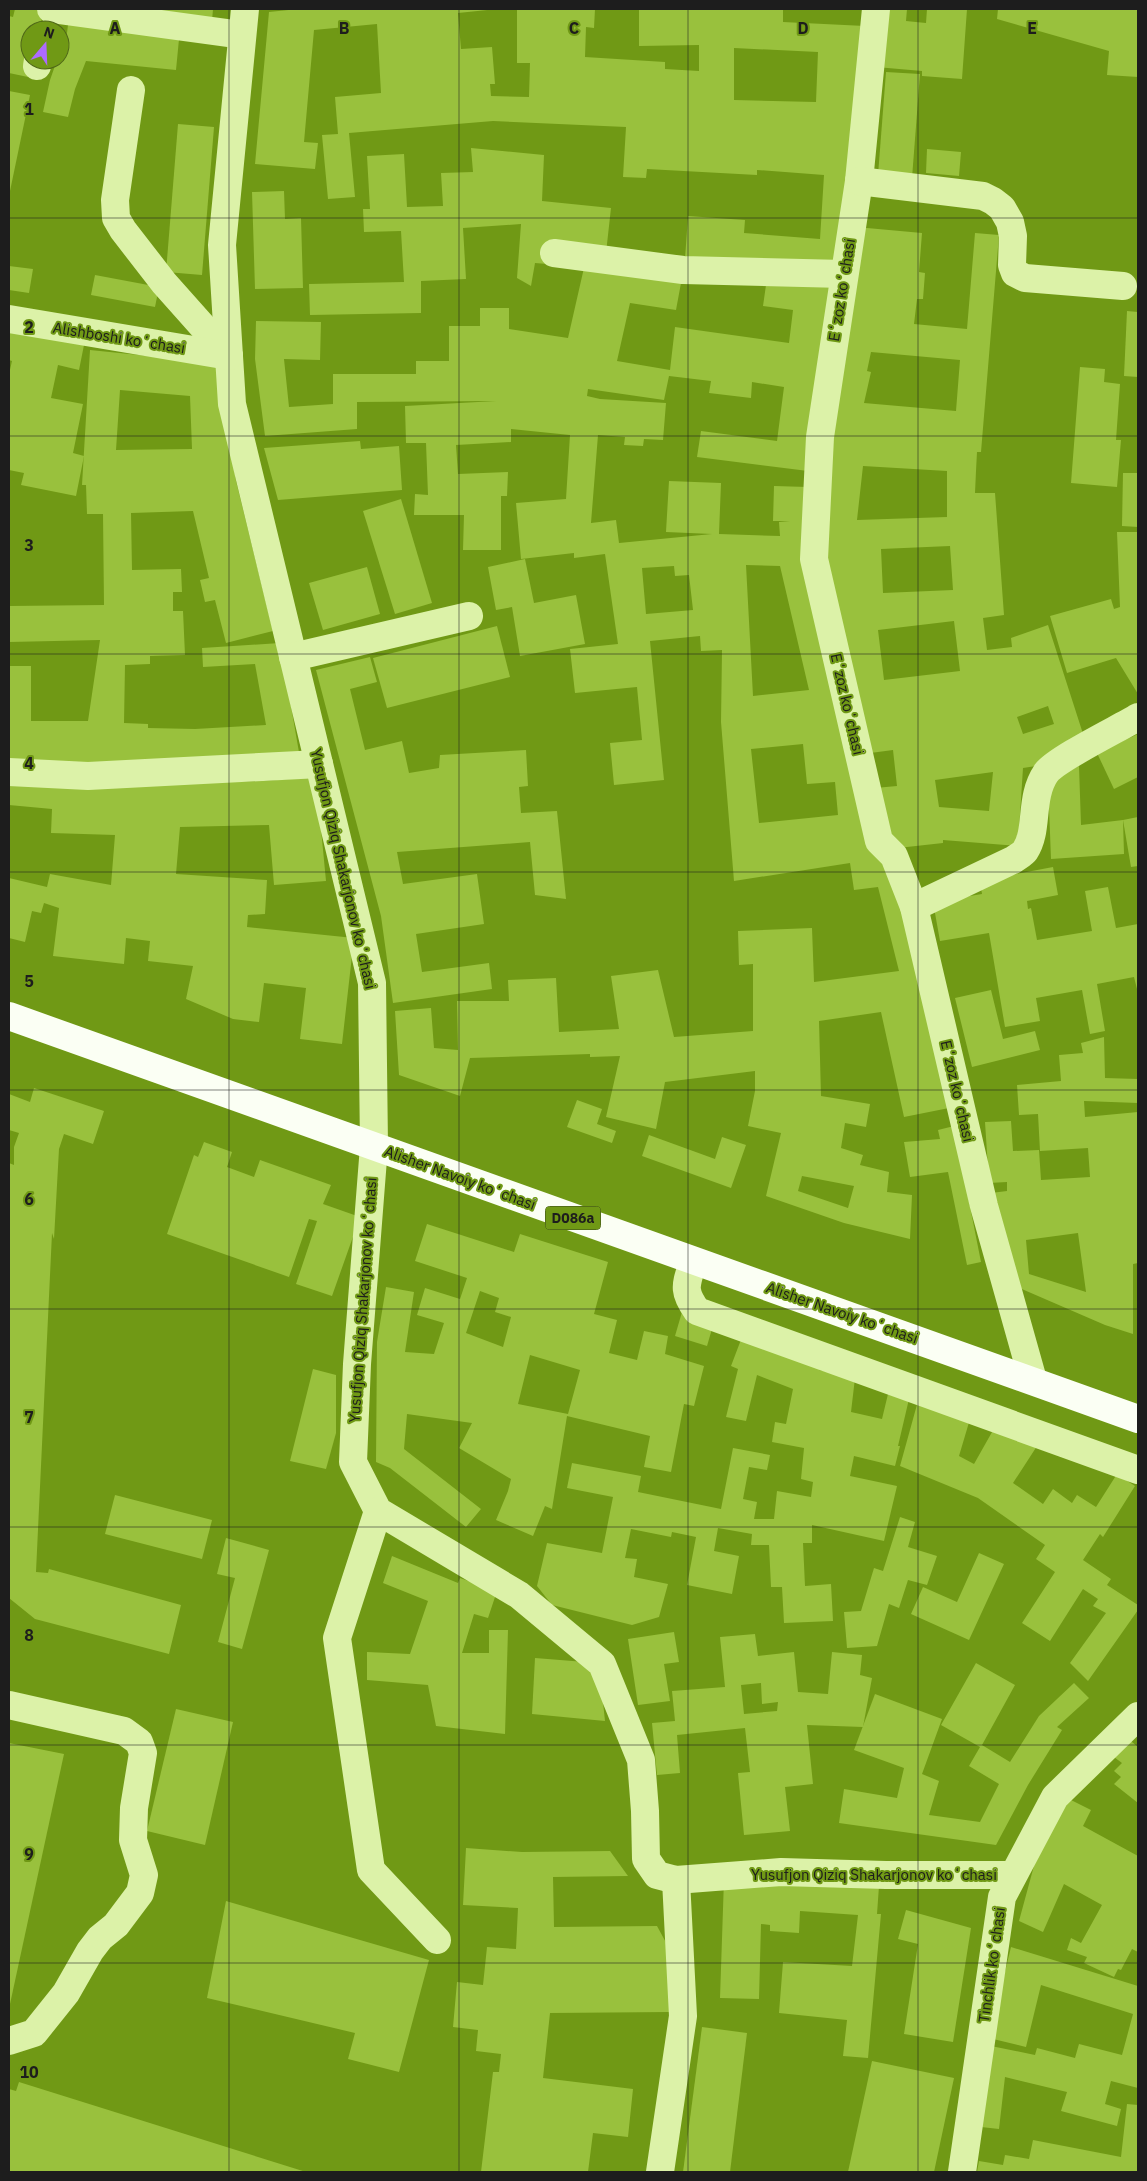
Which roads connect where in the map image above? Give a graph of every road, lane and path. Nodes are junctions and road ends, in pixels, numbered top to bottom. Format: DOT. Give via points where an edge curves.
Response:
graph roads {
  1 [pos="50,9"];
  2 [pos="876,9"];
  3 [pos="243,22"];
  4 [pos="131,90"];
  5 [pos="859,181"];
  6 [pos="554,253"];
  7 [pos="844,274"];
  8 [pos="1123,286"];
  9 [pos="9,319"];
  10 [pos="229,356"];
  11 [pos="469,616"];
  12 [pos="293,656"];
  13 [pos="1138,718"];
  14 [pos="319,764"];
  15 [pos="9,772"];
  16 [pos="914,907"];
  17 [pos="9,1016"];
  18 [pos="374,1146"];
  19 [pos="693,1262"];
  20 [pos="1033,1380"];
  21 [pos="1138,1419"];
  22 [pos="1138,1470"];
  23 [pos="378,1511"];
  24 [pos="9,1705"];
  25 [pos="1138,1716"];
  26 [pos="1013,1875"];
  27 [pos="676,1880"];
  28 [pos="438,1940"];
  29 [pos="9,2041"];
  30 [pos="660,2172"];
  31 [pos="962,2172"];
  1 -- 3 [label="street"];
  2 -- 5 [label="street, Eʻzoz koʻchasi"];
  3 -- 10 [label="street, Yusufjon Qiziq Shakarjonov koʻchasi" via="222,245"];
  4 -- 10 [label="street" via="115,200 116,218 164,283"];
  5 -- 7 [label="street, Eʻzoz koʻchasi"];
  5 -- 8 [label="street" via="983,196 1002,208 1010,222 1015,273 1025,278"];
  6 -- 7 [label="street" via="684,270"];
  7 -- 16 [label="street, Eʻzoz koʻchasi" via="820,438 814,559 879,841 894,856"];
  9 -- 10 [label="street, Alishboshi koʻchasi"];
  10 -- 12 [label="street, Yusufjon Qiziq Shakarjonov koʻchasi" via="232,404"];
  11 -- 12 [label="street"];
  12 -- 14 [label="street, Yusufjon Qiziq Shakarjonov koʻchasi"];
  13 -- 16 [label="street" via="1048,771 1037,788 1025,851 1013,860"];
  14 -- 15 [label="street" via="88,776"];
  14 -- 18 [label="street, Yusufjon Qiziq Shakarjonov koʻchasi" via="372,982"];
  16 -- 20 [label="street, Eʻzoz koʻchasi" via="984,1206"];
  17 -- 18 [label="main road, Alisher Navoiy koʻchasi / D086a"];
  18 -- 19 [label="main road, Alisher Navoiy koʻchasi / D086a"];
  18 -- 23 [label="street, Yusufjon Qiziq Shakarjonov koʻchasi" via="357,1364 353,1462"];
  19 -- 20 [label="main road, Alisher Navoiy koʻchasi / D086a"];
  19 -- 22 [label="street" via="685,1287 688,1299 697,1311"];
  20 -- 21 [label="main road, Alisher Navoiy koʻchasi / D086a"];
  23 -- 27 [label="street, Yusufjon Qiziq Shakarjonov koʻchasi" via="519,1596 602,1664 640,1760 646,1859 657,1875"];
  23 -- 28 [label="street" via="337,1638 371,1870"];
  24 -- 29 [label="street" via="124,1731 139,1742 143,1753 134,1808 133,1840 144,1875 140,1893 116,1925 90,1951 46,2020 34,2033"];
  25 -- 26 [label="street, Tinchlik koʻchasi" via="1055,1797"];
  26 -- 27 [label="street, Yusufjon Qiziq Shakarjonov koʻchasi" via="781,1872"];
  26 -- 31 [label="street, Tinchlik koʻchasi" via="1002,1897"];
  27 -- 30 [label="street" via="683,2016"];
}
